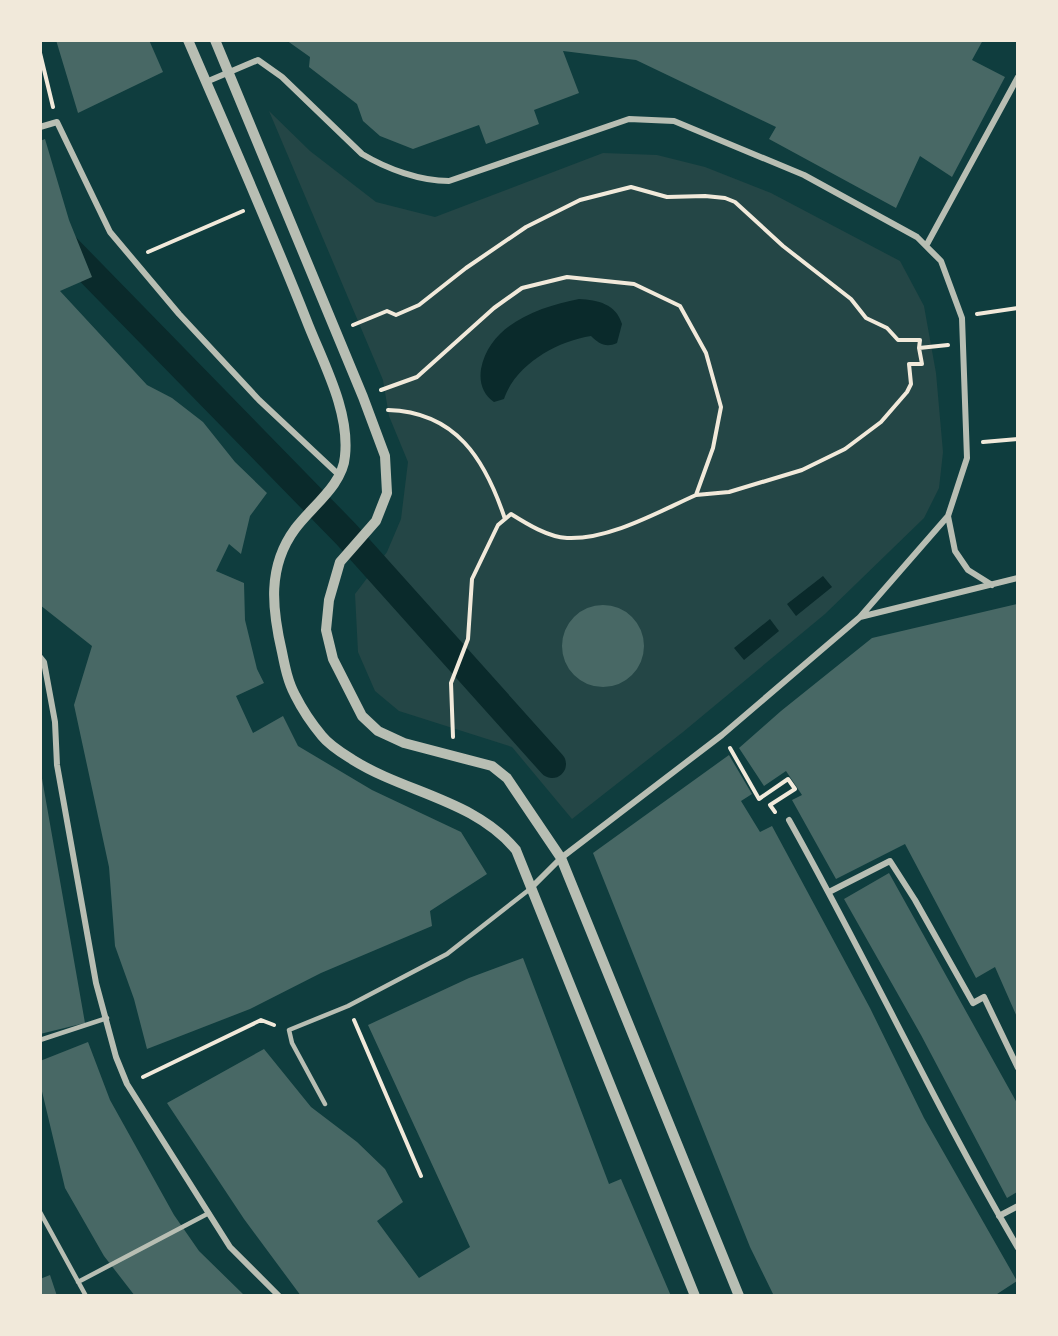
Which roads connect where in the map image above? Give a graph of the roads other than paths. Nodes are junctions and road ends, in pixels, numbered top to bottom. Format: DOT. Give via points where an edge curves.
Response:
graph roads {
  1 [pos="188,40"];
  2 [pos="215,40"];
  3 [pos="229,73"];
  4 [pos="1017,77"];
  5 [pos="206,82"];
  6 [pos="40,127"];
  7 [pos="926,246"];
  8 [pos="339,475"];
  9 [pos="948,516"];
  10 [pos="1017,578"];
  11 [pos="992,585"];
  12 [pos="860,617"];
  13 [pos="40,657"];
  14 [pos="789,820"];
  15 [pos="561,858"];
  16 [pos="530,889"];
  17 [pos="829,892"];
  18 [pos="107,1018"];
  19 [pos="40,1041"];
  20 [pos="1017,1068"];
  21 [pos="325,1104"];
  22 [pos="1017,1206"];
  23 [pos="40,1212"];
  24 [pos="209,1213"];
  25 [pos="999,1216"];
  26 [pos="1017,1248"];
  27 [pos="78,1282"];
  28 [pos="86,1296"];
  29 [pos="279,1296"];
  30 [pos="695,1296"];
  31 [pos="739,1296"];
  1 -- 5 [label="street"];
  2 -- 3 [label="street"];
  3 -- 5 [label="street"];
  3 -- 7 [label="street" via="258,60 282,77 362,154 376,163 432,181 449,181 629,119 674,120 804,175 917,237"];
  3 -- 15 [label="street" via="385,456 387,493 376,521 340,562 329,600 326,630 333,659 362,717 378,731 404,743 492,766 507,778"];
  4 -- 7 [label="street"];
  5 -- 8 [label="street" via="260,203 330,380 345,428 345,458"];
  6 -- 8 [label="street" via="57,123 110,232 179,314 259,400"];
  7 -- 9 [label="street" via="941,261 962,318 967,458"];
  8 -- 16 [label="street" via="294,530 279,559 274,581 273,610 294,694 322,737 337,750 374,773 476,814 502,833 516,850"];
  9 -- 11 [label="street" via="955,551 968,570"];
  9 -- 12 [label="street"];
  10 -- 11 [label="street"];
  11 -- 12 [label="street"];
  12 -- 15 [label="street" via="722,735"];
  13 -- 18 [label="street" via="55,722 57,765 96,983"];
  14 -- 17 [label="street"];
  15 -- 16 [label="street"];
  15 -- 31 [label="street"];
  16 -- 21 [label="lane" via="447,954 348,1006 289,1030"];
  16 -- 30 [label="street"];
  17 -- 20 [label="street" via="890,861 973,1003 984,997"];
  17 -- 25 [label="street"];
  18 -- 19 [label="lane"];
  18 -- 24 [label="street" via="127,1084"];
  22 -- 25 [label="street"];
  23 -- 27 [label="lane"];
  24 -- 27 [label="lane"];
  24 -- 29 [label="street" via="230,1247"];
  25 -- 26 [label="street"];
  27 -- 28 [label="lane"];
}
